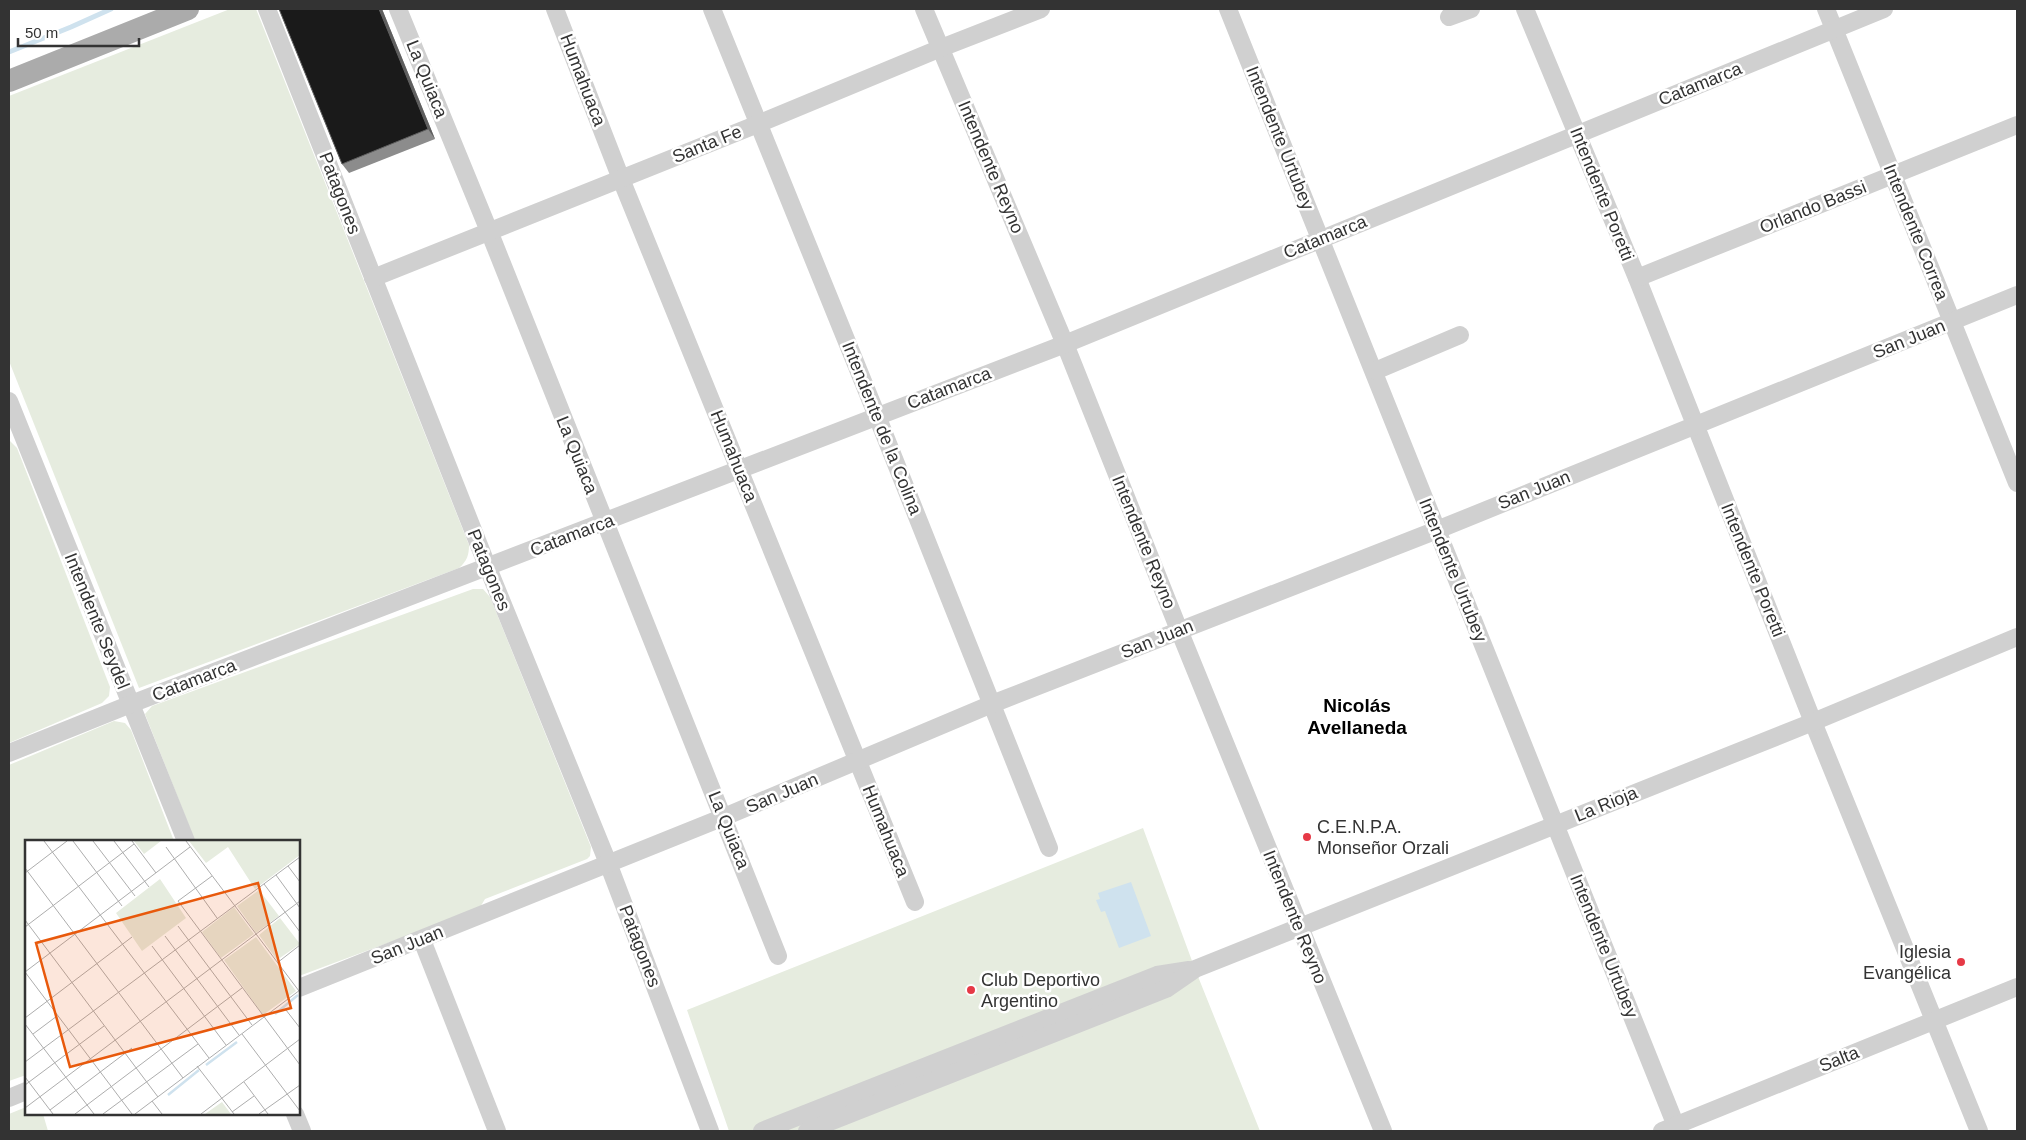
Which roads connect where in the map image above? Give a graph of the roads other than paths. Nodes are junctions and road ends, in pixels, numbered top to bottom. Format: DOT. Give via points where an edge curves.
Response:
graph roads {
  1 [pos="188,9"];
  2 [pos="267,9"];
  3 [pos="398,9"];
  4 [pos="555,9"];
  5 [pos="712,9"];
  6 [pos="924,9"];
  7 [pos="1041,9"];
  8 [pos="1228,9"];
  9 [pos="1470,9"];
  10 [pos="1525,9"];
  11 [pos="1826,9"];
  12 [pos="1884,9"];
  13 [pos="1448,17"];
  14 [pos="1834,29"];
  15 [pos="941,48"];
  16 [pos="9,81"];
  17 [pos="758,124"];
  18 [pos="2017,125"];
  19 [pos="1578,134"];
  20 [pos="1893,174"];
  21 [pos="622,179"];
  22 [pos="489,231"];
  23 [pos="1321,239"];
  24 [pos="373,278"];
  25 [pos="1637,278"];
  26 [pos="2017,295"];
  27 [pos="1952,322"];
  28 [pos="1460,335"];
  29 [pos="1065,344"];
  30 [pos="1374,371"];
  31 [pos="11,413"];
  32 [pos="877,416"];
  33 [pos="1695,424"];
  34 [pos="740,469"];
  35 [pos="2015,473"];
  36 [pos="604,522"];
  37 [pos="1437,530"];
  38 [pos="488,568"];
  39 [pos="1179,630"];
  40 [pos="2017,637"];
  41 [pos="131,704"];
  42 [pos="992,704"];
  43 [pos="1813,722"];
  44 [pos="9,753"];
  45 [pos="857,761"];
  46 [pos="724,817"];
  47 [pos="1556,825"];
  48 [pos="186,840"];
  49 [pos="1049,848"];
  50 [pos="608,863"];
  51 [pos="915,902"];
  52 [pos="1298,926"];
  53 [pos="422,940"];
  54 [pos="778,956"];
  55 [pos="2017,987"];
  56 [pos="300,988"];
  57 [pos="1935,1020"];
  58 [pos="1005,1043"];
  59 [pos="25,1091"];
  60 [pos="9,1098"];
  61 [pos="295,1115"];
  62 [pos="1672,1129"];
  63 [pos="302,1131"];
  64 [pos="497,1131"];
  65 [pos="710,1131"];
  66 [pos="762,1131"];
  67 [pos="807,1131"];
  68 [pos="1384,1131"];
  69 [pos="1979,1131"];
  1 -- 16 [label="main road"];
  2 -- 24 [label="street, Patagones"];
  3 -- 22 [label="street, La Quiaca"];
  4 -- 21 [label="street, Humahuaca"];
  5 -- 17 [label="street, Intendente de la Colina"];
  6 -- 15 [label="street, Intendente Reyno"];
  7 -- 15 [label="street, Santa Fe"];
  8 -- 23 [label="street, Intendente Urtubey"];
  9 -- 13 [label="street"];
  10 -- 19 [label="street, Intendente Poretti"];
  11 -- 14 [label="street, Intendente Correa"];
  12 -- 14 [label="street, Catamarca"];
  14 -- 19 [label="street, Catamarca"];
  14 -- 20 [label="street, Intendente Correa"];
  15 -- 17 [label="street, Santa Fe"];
  15 -- 29 [label="street, Intendente Reyno"];
  17 -- 21 [label="street, Santa Fe"];
  17 -- 32 [label="street, Intendente de la Colina"];
  18 -- 20 [label="street, Orlando Bassi"];
  19 -- 23 [label="street, Catamarca"];
  19 -- 25 [label="street, Intendente Poretti"];
  20 -- 25 [label="street, Orlando Bassi"];
  20 -- 27 [label="street, Intendente Correa"];
  21 -- 22 [label="street, Santa Fe"];
  21 -- 34 [label="street, Humahuaca"];
  22 -- 24 [label="street, Santa Fe"];
  22 -- 36 [label="street, La Quiaca"];
  23 -- 29 [label="street, Catamarca"];
  23 -- 30 [label="street, Intendente Urtubey"];
  24 -- 38 [label="street, Patagones"];
  25 -- 33 [label="street, Intendente Poretti"];
  26 -- 27 [label="street, San Juan"];
  27 -- 33 [label="street, San Juan"];
  27 -- 35 [label="street, Intendente Correa"];
  28 -- 30 [label="street"];
  29 -- 32 [label="street, Catamarca"];
  29 -- 39 [label="street, Intendente Reyno"];
  30 -- 37 [label="street, Intendente Urtubey"];
  31 -- 41 [label="street, Intendente Seydel"];
  32 -- 34 [label="street, Catamarca"];
  32 -- 42 [label="street, Intendente de la Colina"];
  33 -- 37 [label="street, San Juan"];
  33 -- 43 [label="street, Intendente Poretti"];
  34 -- 36 [label="street, Catamarca"];
  34 -- 45 [label="street, Humahuaca"];
  36 -- 38 [label="street, Catamarca"];
  36 -- 46 [label="street, La Quiaca"];
  37 -- 39 [label="street, San Juan"];
  37 -- 47 [label="street, Intendente Urtubey"];
  38 -- 41 [label="street, Catamarca"];
  38 -- 50 [label="street, Patagones"];
  39 -- 42 [label="street, San Juan"];
  39 -- 52 [label="street, Intendente Reyno"];
  40 -- 43 [label="street, La Rioja"];
  41 -- 44 [label="street, Catamarca"];
  41 -- 48 [label="street, Intendente Seydel"];
  42 -- 45 [label="street, San Juan"];
  42 -- 49 [label="street, Intendente de la Colina"];
  43 -- 47 [label="street, La Rioja"];
  43 -- 57 [label="street, Intendente Poretti"];
  45 -- 46 [label="street, San Juan"];
  45 -- 51 [label="street, Humahuaca"];
  46 -- 50 [label="street, San Juan"];
  46 -- 54 [label="street, La Quiaca"];
  47 -- 52 [label="street, La Rioja"];
  47 -- 62 [label="street, Intendente Urtubey"];
  50 -- 53 [label="street, San Juan"];
  50 -- 65 [label="street, Patagones"];
  52 -- 58 [label="street, La Rioja" via="1195,969 1157,975"];
  52 -- 68 [label="street, Intendente Reyno"];
  53 -- 56 [label="street, San Juan"];
  53 -- 64 [label="street"];
  55 -- 57 [label="street, Salta"];
  57 -- 62 [label="street, Salta"];
  57 -- 69 [label="street, Intendente Poretti"];
  58 -- 66 [label="street"];
  58 -- 67 [label="street"];
  59 -- 60 [label="street"];
  61 -- 63 [label="street"];
}
